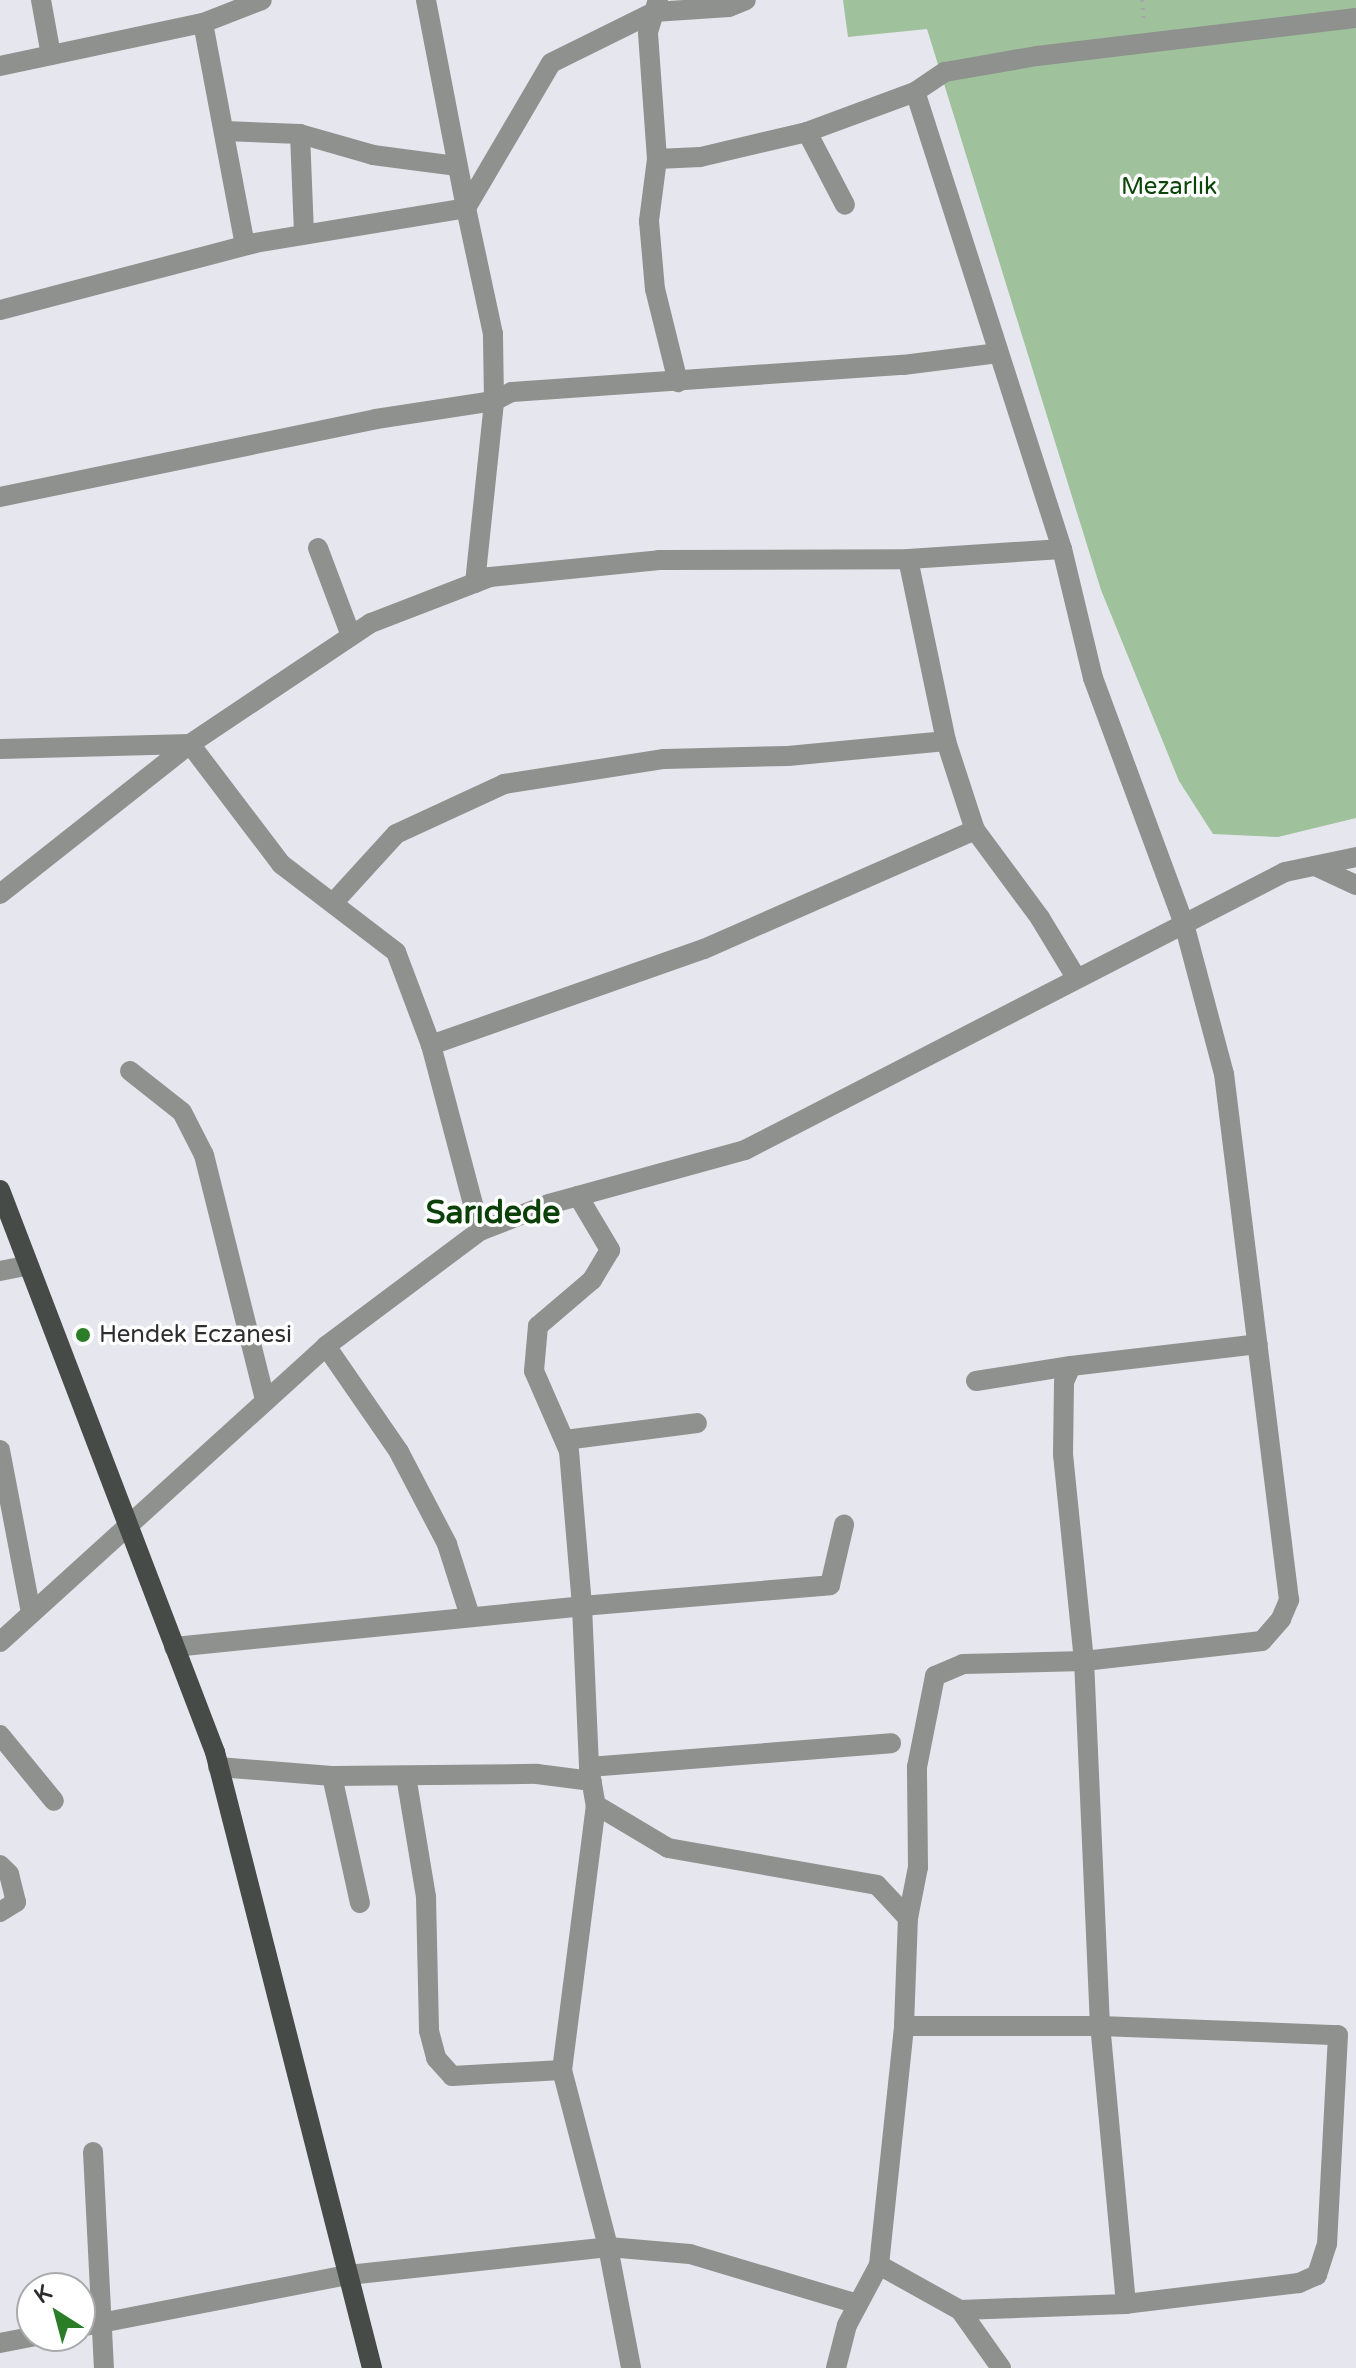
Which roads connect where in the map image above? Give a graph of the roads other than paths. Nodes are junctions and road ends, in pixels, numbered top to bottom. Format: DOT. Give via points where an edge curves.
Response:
graph roads {
  1 [pos="41,0"];
  2 [pos="262,0"];
  3 [pos="426,0"];
  4 [pos="746,0"];
  5 [pos="656,6"];
  6 [pos="1356,18"];
  7 [pos="203,23"];
  8 [pos="51,55"];
  9 [pos="0,66"];
  10 [pos="915,92"];
  11 [pos="224,131"];
  12 [pos="807,132"];
  13 [pos="300,134"];
  14 [pos="657,159"];
  15 [pos="457,166"];
  16 [pos="845,205"];
  17 [pos="466,208"];
  18 [pos="304,234"];
  19 [pos="245,245"];
  20 [pos="0,310"];
  21 [pos="998,353"];
  22 [pos="678,382"];
  23 [pos="494,401"];
  24 [pos="0,497"];
  25 [pos="318,548"];
  26 [pos="1062,549"];
  27 [pos="908,559"];
  28 [pos="475,583"];
  29 [pos="351,636"];
  30 [pos="946,741"];
  31 [pos="190,744"];
  32 [pos="0,749"];
  33 [pos="975,830"];
  34 [pos="1356,857"];
  35 [pos="1315,866"];
  36 [pos="1356,885"];
  37 [pos="0,894"];
  38 [pos="334,902"];
  39 [pos="1184,924"];
  40 [pos="1077,979"];
  41 [pos="431,1045"];
  42 [pos="130,1071"];
  43 [pos="0,1190"];
  44 [pos="578,1196"];
  45 [pos="480,1231"];
  46 [pos="26,1266"];
  47 [pos="0,1271"];
  48 [pos="1258,1344"];
  49 [pos="326,1346"];
  50 [pos="1071,1366"];
  51 [pos="976,1381"];
  52 [pos="265,1400"];
  53 [pos="697,1423"];
  54 [pos="565,1440"];
  55 [pos="0,1450"];
  56 [pos="125,1524"];
  57 [pos="844,1525"];
  58 [pos="582,1606"];
  59 [pos="31,1613"];
  60 [pos="470,1616"];
  61 [pos="0,1642"];
  62 [pos="174,1647"];
  63 [pos="1084,1661"];
  64 [pos="0,1735"];
  65 [pos="891,1743"];
  66 [pos="218,1767"];
  67 [pos="591,1774"];
  68 [pos="332,1776"];
  69 [pos="406,1776"];
  70 [pos="54,1801"];
  71 [pos="596,1805"];
  72 [pos="0,1865"];
  73 [pos="360,1903"];
  74 [pos="0,1912"];
  75 [pos="908,1918"];
  76 [pos="904,2026"];
  77 [pos="1100,2026"];
  78 [pos="562,2070"];
  79 [pos="93,2152"];
  80 [pos="608,2247"];
  81 [pos="879,2265"];
  82 [pos="348,2275"];
  83 [pos="858,2304"];
  84 [pos="1126,2304"];
  85 [pos="960,2310"];
  86 [pos="103,2323"];
  87 [pos="96,2324"];
  88 [pos="104,2368"];
  89 [pos="372,2368"];
  90 [pos="631,2368"];
  91 [pos="836,2368"];
  92 [pos="1001,2368"];
  1 -- 8 [label="street"];
  2 -- 7 [label="street"];
  3 -- 15 [label="street"];
  4 -- 5 [label="street" via="729,7"];
  5 -- 14 [label="street" via="648,32"];
  5 -- 17 [label="street" via="551,63"];
  6 -- 10 [label="street" via="1037,56 945,72"];
  7 -- 8 [label="street"];
  7 -- 11 [label="street"];
  8 -- 9 [label="street"];
  10 -- 12 [label="street"];
  10 -- 21 [label="street"];
  11 -- 13 [label="street"];
  11 -- 19 [label="street"];
  12 -- 14 [label="street" via="700,157"];
  12 -- 16 [label="street"];
  13 -- 15 [label="street" via="373,155"];
  13 -- 18 [label="street"];
  14 -- 22 [label="street" via="649,221 655,289"];
  15 -- 17 [label="street"];
  17 -- 18 [label="street"];
  17 -- 23 [label="street" via="493,334"];
  18 -- 19 [label="street"];
  19 -- 20 [label="street"];
  21 -- 22 [label="street"];
  21 -- 26 [label="street"];
  22 -- 23 [label="street" via="512,392"];
  23 -- 24 [label="street" via="376,419"];
  23 -- 28 [label="street"];
  25 -- 29 [label="street"];
  26 -- 27 [label="street"];
  26 -- 39 [label="street" via="1093,678"];
  27 -- 28 [label="street" via="659,560 490,577"];
  27 -- 30 [label="street"];
  28 -- 29 [label="street"];
  29 -- 31 [label="street"];
  30 -- 33 [label="street"];
  30 -- 38 [label="street" via="788,756 664,759 504,784 396,834"];
  31 -- 32 [label="street"];
  31 -- 37 [label="street"];
  31 -- 38 [label="street" via="281,864"];
  33 -- 40 [label="street"];
  33 -- 41 [label="street" via="704,949"];
  34 -- 35 [label="street"];
  35 -- 36 [label="street"];
  35 -- 39 [label="street" via="1285,872"];
  38 -- 41 [label="street" via="396,952"];
  39 -- 40 [label="street"];
  39 -- 48 [label="street" via="1224,1074"];
  40 -- 44 [label="street" via="745,1150"];
  41 -- 45 [label="street"];
  42 -- 52 [label="street" via="182,1112 204,1155"];
  43 -- 46 [label="main road"];
  44 -- 45 [label="street"];
  44 -- 54 [label="street" via="610,1250 592,1280 538,1326 534,1371"];
  45 -- 49 [label="street"];
  46 -- 47 [label="street"];
  46 -- 56 [label="main road"];
  48 -- 50 [label="street"];
  48 -- 63 [label="street" via="1289,1600 1281,1619 1262,1641"];
  49 -- 52 [label="street"];
  49 -- 60 [label="street" via="399,1452 447,1544"];
  50 -- 51 [label="street"];
  50 -- 63 [label="street" via="1064,1382 1063,1455"];
  52 -- 56 [label="street"];
  53 -- 54 [label="street"];
  54 -- 58 [label="street"];
  55 -- 59 [label="street"];
  56 -- 59 [label="street"];
  56 -- 62 [label="main road"];
  57 -- 58 [label="street" via="830,1585"];
  58 -- 60 [label="street"];
  58 -- 67 [label="street"];
  59 -- 61 [label="street"];
  60 -- 62 [label="street"];
  62 -- 66 [label="main road"];
  63 -- 75 [label="street" via="963,1664 935,1676 917,1767 918,1867"];
  63 -- 77 [label="street"];
  64 -- 70 [label="street"];
  65 -- 67 [label="street"];
  66 -- 68 [label="street"];
  66 -- 82 [label="main road"];
  67 -- 69 [label="street"];
  67 -- 71 [label="street"];
  68 -- 69 [label="street"];
  68 -- 73 [label="street"];
  69 -- 78 [label="street" via="426,1897 429,2031 436,2058 452,2076"];
  71 -- 75 [label="street" via="668,1848 877,1885"];
  71 -- 78 [label="street"];
  72 -- 74 [label="street" via="9,1874 16,1902"];
  75 -- 76 [label="street"];
  76 -- 77 [label="street"];
  76 -- 81 [label="street"];
  77 -- 84 [label="street"];
  77 -- 84 [label="street" via="1338,2035 1327,2244 1317,2275 1299,2283"];
  78 -- 80 [label="street"];
  79 -- 86 [label="street"];
  80 -- 82 [label="street"];
  80 -- 83 [label="street" via="690,2254"];
  80 -- 90 [label="street"];
  81 -- 83 [label="street"];
  81 -- 85 [label="street"];
  82 -- 86 [label="street"];
  82 -- 89 [label="main road"];
  83 -- 91 [label="street"];
  84 -- 85 [label="street"];
  85 -- 92 [label="street"];
  86 -- 87 [label="street"];
  86 -- 88 [label="street"];
}
